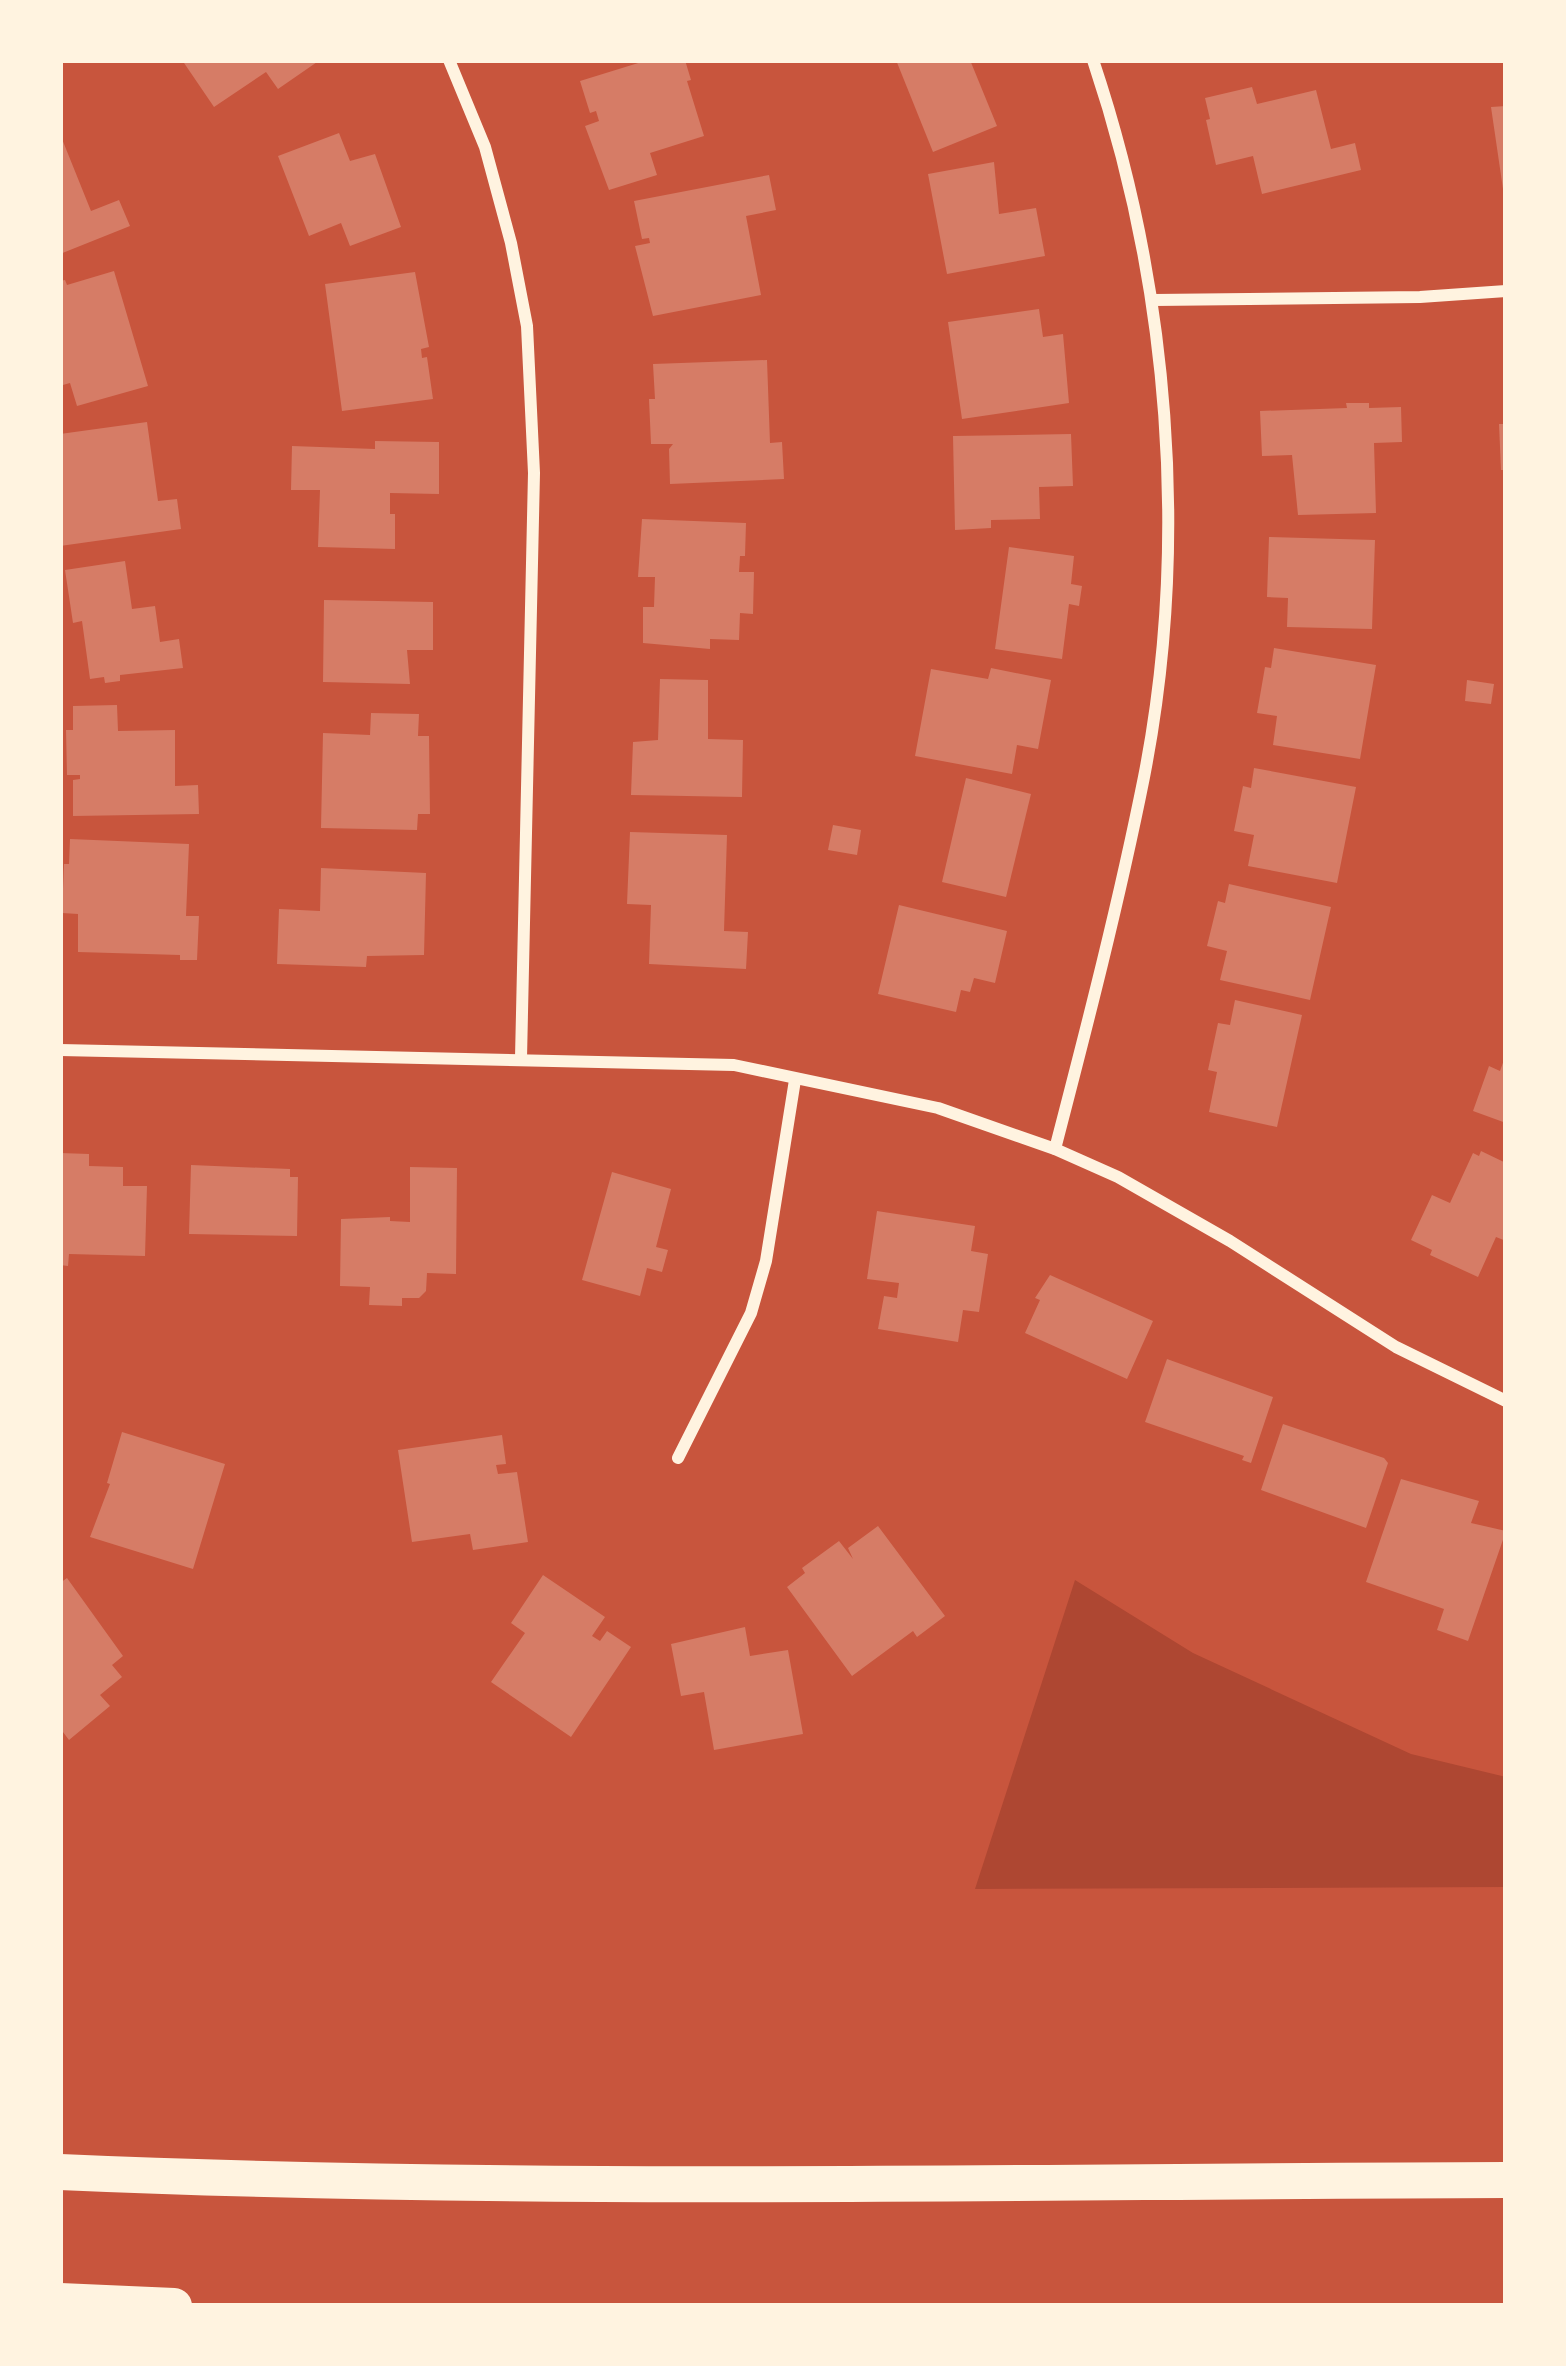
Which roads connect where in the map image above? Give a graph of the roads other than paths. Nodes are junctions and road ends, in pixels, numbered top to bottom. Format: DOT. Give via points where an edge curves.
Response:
graph roads {
  1 [pos="449,60"];
  2 [pos="1093,60"];
  3 [pos="1506,291"];
  4 [pos="1154,300"];
  5 [pos="60,1050"];
  6 [pos="521,1058"];
  7 [pos="795,1080"];
  8 [pos="1055,1149"];
  9 [pos="1506,1401"];
  10 [pos="678,1458"];
  11 [pos="60,2172"];
  12 [pos="1506,2180"];
  13 [pos="60,2301"];
  14 [pos="174,2306"];
  1 -- 6 [label="street" via="490,166 528,345 534,473"];
  2 -- 4 [label="street"];
  3 -- 4 [label="street"];
  4 -- 8 [label="street" via="1168,461 1155,696 1144,775"];
  5 -- 6 [label="street"];
  6 -- 7 [label="street" via="734,1065"];
  7 -- 8 [label="street" via="938,1108"];
  7 -- 10 [label="street" via="751,1312"];
  8 -- 9 [label="street" via="1169,1204 1358,1325"];
  11 -- 12 [label="highway" via="589,2182"];
  13 -- 14 [label="highway"];
}
